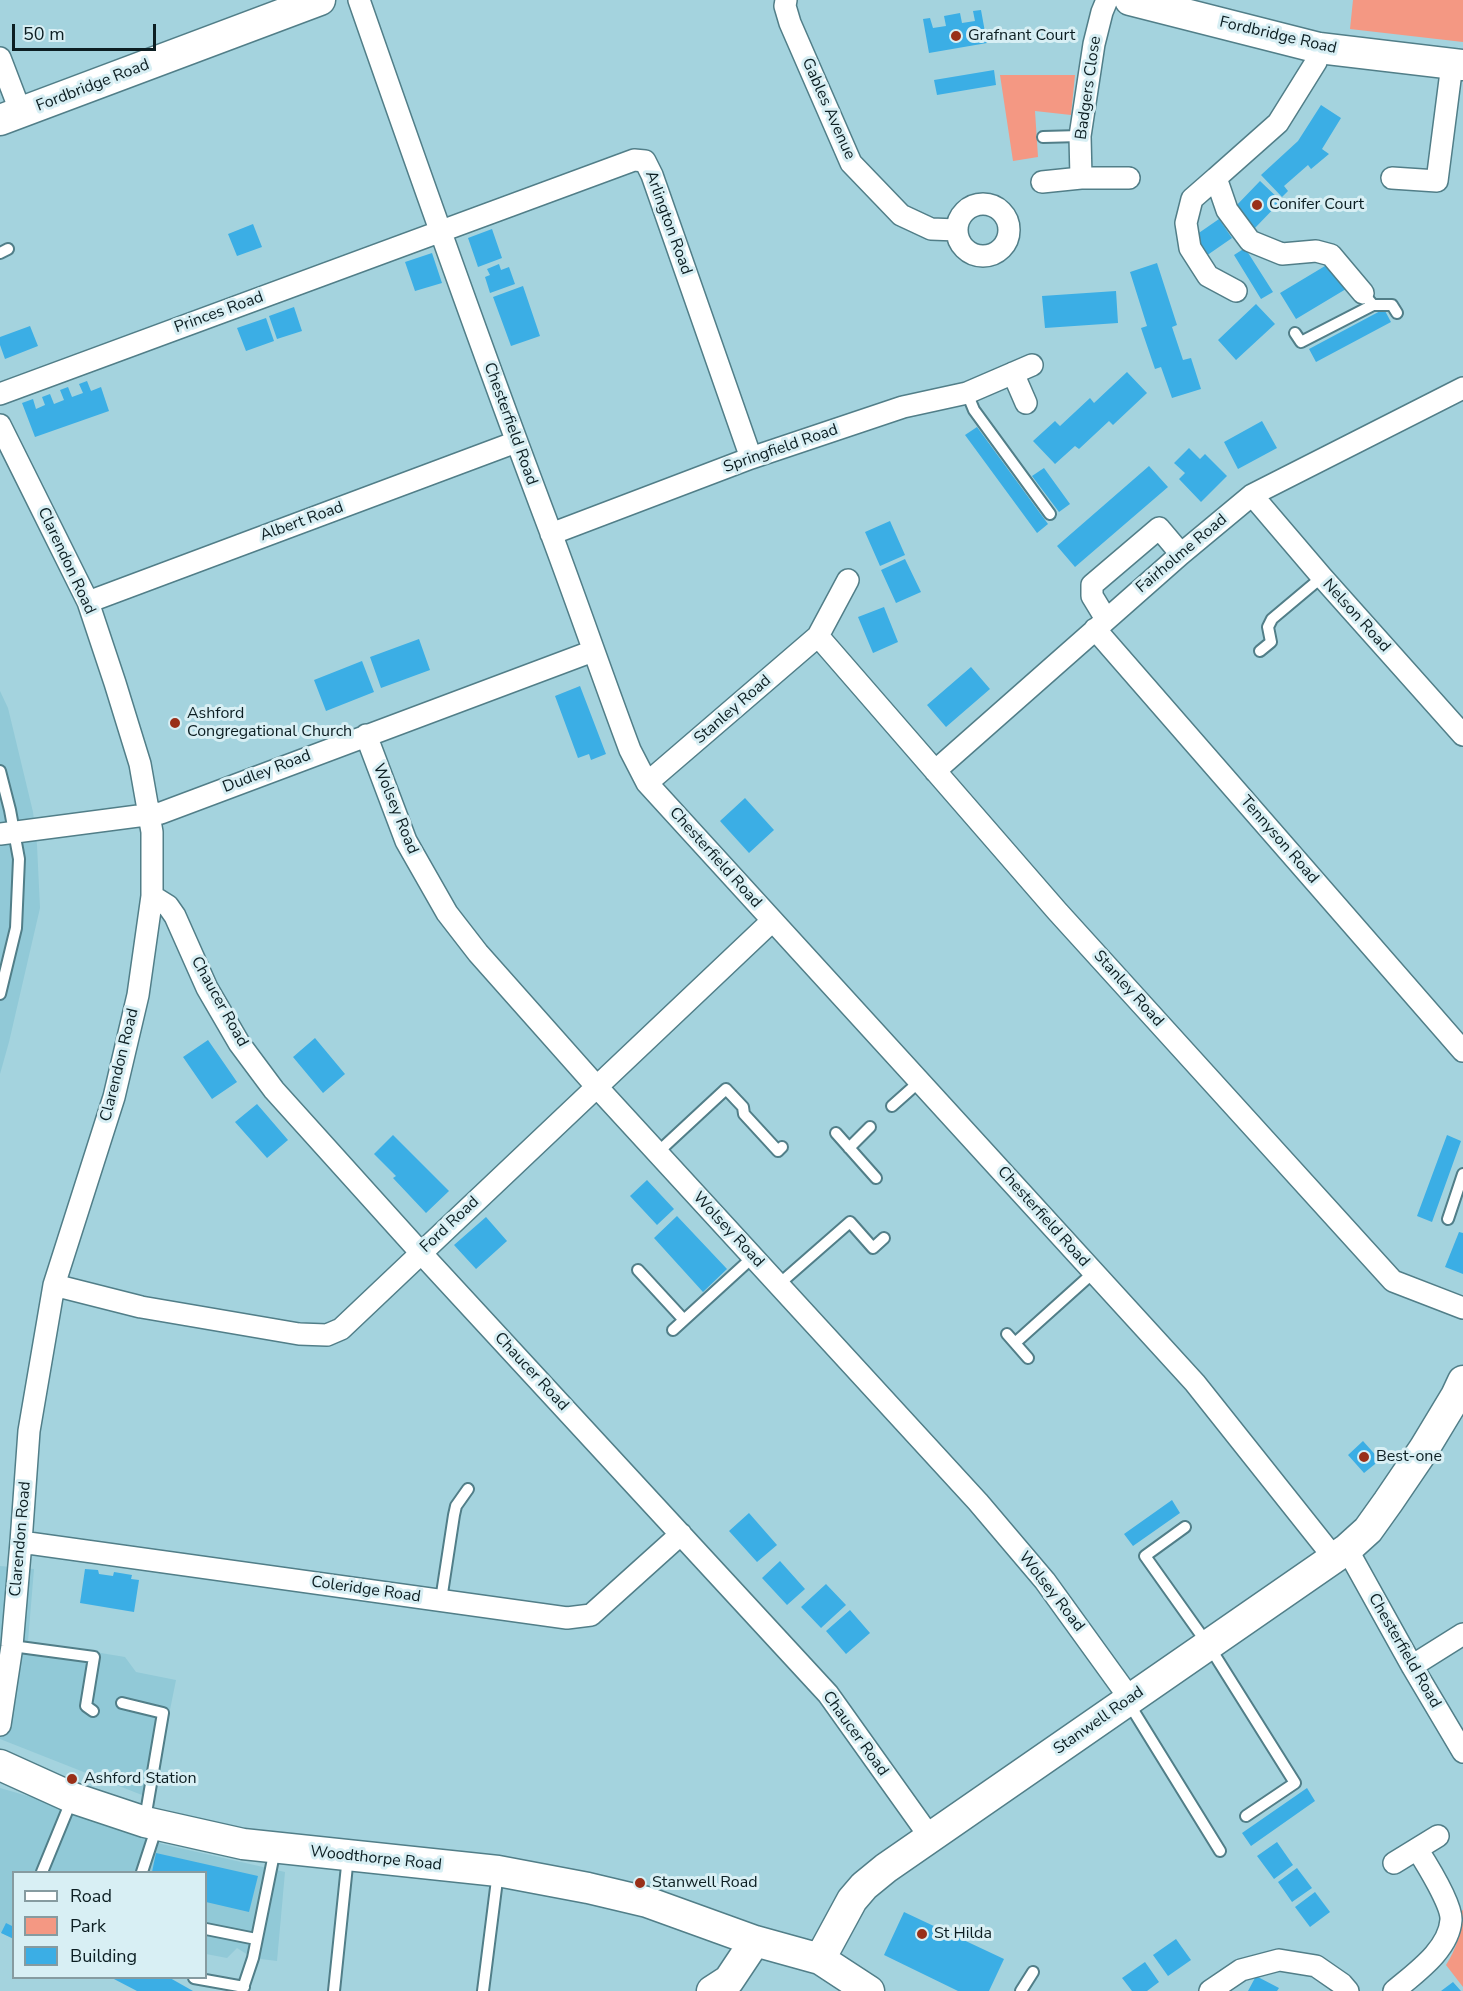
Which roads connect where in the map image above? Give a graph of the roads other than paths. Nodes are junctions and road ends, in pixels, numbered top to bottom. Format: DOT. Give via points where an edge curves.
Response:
graph roads {
  1 [pos="320,0"];
  2 [pos="359,0"];
  3 [pos="786,0"];
  4 [pos="1107,0"];
  5 [pos="1131,0"];
  6 [pos="1319,48"];
  7 [pos="0,58"];
  8 [pos="1458,65"];
  9 [pos="11,117"];
  10 [pos="1080,136"];
  11 [pos="1043,137"];
  12 [pos="1081,178"];
  13 [pos="1129,178"];
  14 [pos="1216,178"];
  15 [pos="1392,178"];
  16 [pos="1042,182"];
  17 [pos="957,230"];
  18 [pos="439,231"];
  19 [pos="1236,291"];
  20 [pos="1368,299"];
  21 [pos="1397,313"];
  22 [pos="1295,333"];
  23 [pos="1463,388"];
  24 [pos="967,393"];
  25 [pos="0,394"];
  26 [pos="1026,403"];
  27 [pos="0,425"];
  28 [pos="516,442"];
  29 [pos="751,458"];
  30 [pos="1252,495"];
  31 [pos="1050,514"];
  32 [pos="551,534"];
  33 [pos="1180,554"];
  34 [pos="1322,577"];
  35 [pos="848,580"];
  36 [pos="88,602"];
  37 [pos="1100,624"];
  38 [pos="818,636"];
  39 [pos="593,651"];
  40 [pos="1260,651"];
  41 [pos="366,735"];
  42 [pos="1463,735"];
  43 [pos="0,771"];
  44 [pos="935,771"];
  45 [pos="647,783"];
  46 [pos="148,815"];
  47 [pos="7,834"];
  48 [pos="152,896"];
  49 [pos="772,921"];
  50 [pos="0,994"];
  51 [pos="1463,1051"];
  52 [pos="919,1082"];
  53 [pos="597,1087"];
  54 [pos="892,1107"];
  55 [pos="870,1127"];
  56 [pos="836,1133"];
  57 [pos="782,1147"];
  58 [pos="849,1148"];
  59 [pos="657,1153"];
  60 [pos="1463,1174"];
  61 [pos="876,1178"];
  62 [pos="1448,1219"];
  63 [pos="884,1238"];
  64 [pos="421,1253"];
  65 [pos="753,1257"];
  66 [pos="638,1270"];
  67 [pos="1094,1272"];
  68 [pos="54,1285"];
  69 [pos="778,1285"];
  70 [pos="1463,1308"];
  71 [pos="684,1320"];
  72 [pos="672,1330"];
  73 [pos="1007,1334"];
  74 [pos="1015,1343"];
  75 [pos="1028,1358"];
  76 [pos="1463,1381"];
  77 [pos="468,1489"];
  78 [pos="1185,1527"];
  79 [pos="681,1534"];
  80 [pos="21,1542"];
  81 [pos="1341,1554"];
  82 [pos="441,1600"];
  83 [pos="1463,1634"];
  84 [pos="8,1646"];
  85 [pos="1209,1646"];
  86 [pos="1412,1666"];
  87 [pos="1129,1701"];
  88 [pos="122,1703"];
  89 [pos="93,1711"];
  90 [pos="0,1725"];
  91 [pos="1463,1752"];
  92 [pos="0,1765"];
  93 [pos="73,1798"];
  94 [pos="1246,1816"];
  95 [pos="151,1824"];
  96 [pos="1438,1836"];
  97 [pos="930,1837"];
  98 [pos="275,1848"];
  99 [pos="1417,1849"];
  100 [pos="1220,1851"];
  101 [pos="348,1856"];
  102 [pos="1394,1863"];
  103 [pos="42,1871"];
  104 [pos="142,1871"];
  105 [pos="498,1871"];
  106 [pos="207,1929"];
  107 [pos="256,1939"];
  108 [pos="755,1941"];
  109 [pos="820,1959"];
  110 [pos="1033,1972"];
  111 [pos="202,1979"];
  112 [pos="243,1989"];
  113 [pos="334,1991"];
  114 [pos="483,1991"];
  115 [pos="712,1991"];
  116 [pos="869,1991"];
  117 [pos="1021,1991"];
  118 [pos="1210,1991"];
  119 [pos="1348,1991"];
  120 [pos="1394,1991"];
  1 -- 9 [label="street, Fordbridge Road"];
  2 -- 18 [label="street, Chesterfield Road"];
  3 -- 17 [label="street, Gables Avenue" via="790,23 851,163 901,215 931,229"];
  4 -- 10 [label="street, Badgers Close" via="1094,44"];
  5 -- 6 [label="street, Fordbridge Road"];
  6 -- 8 [label="street, Fordbridge Road"];
  6 -- 14 [label="street" via="1316,62 1278,123"];
  7 -- 9 [label="street"];
  8 -- 15 [label="street" via="1445,182"];
  10 -- 11 [label="lane"];
  10 -- 12 [label="street, Badgers Close"];
  12 -- 13 [label="street"];
  12 -- 16 [label="street"];
  14 -- 19 [label="street" via="1192,199 1186,223 1190,248 1208,276"];
  14 -- 20 [label="street" via="1227,210 1250,241 1282,254 1316,251 1331,255"];
  18 -- 25 [label="street, Princes Road"];
  18 -- 28 [label="street, Chesterfield Road"];
  18 -- 29 [label="street, Arlington Road" via="634,160 645,161"];
  20 -- 21 [label="lane" via="1392,305"];
  20 -- 22 [label="lane" via="1301,342"];
  23 -- 30 [label="street, Fairholme Road"];
  24 -- 26 [label="street, Springfield Road" via="1023,369"];
  24 -- 29 [label="street, Springfield Road" via="903,407"];
  24 -- 31 [label="lane" via="974,410"];
  27 -- 36 [label="street, Clarendon Road"];
  28 -- 32 [label="street, Chesterfield Road"];
  28 -- 36 [label="street, Albert Road"];
  29 -- 32 [label="street, Springfield Road"];
  30 -- 33 [label="street, Fairholme Road"];
  30 -- 34 [label="street, Nelson Road"];
  32 -- 39 [label="street, Chesterfield Road"];
  33 -- 37 [label="street, Fairholme Road"];
  33 -- 37 [label="street, Tennyson Road" via="1159,528 1092,585"];
  34 -- 40 [label="lane" via="1272,619 1268,627 1271,642"];
  34 -- 42 [label="street, Nelson Road"];
  35 -- 38 [label="street, Stanley Road"];
  36 -- 46 [label="street, Clarendon Road" via="140,764"];
  37 -- 44 [label="street, Fairholme Road"];
  37 -- 51 [label="street, Tennyson Road"];
  38 -- 44 [label="street, Stanley Road"];
  38 -- 45 [label="street, Stanley Road"];
  39 -- 41 [label="street, Dudley Road"];
  39 -- 45 [label="street, Chesterfield Road" via="630,750"];
  41 -- 46 [label="street, Dudley Road"];
  41 -- 53 [label="street, Wolsey Road" via="406,842 447,913"];
  43 -- 47 [label="lane"];
  44 -- 70 [label="street, Stanley Road" via="1393,1281"];
  45 -- 49 [label="street, Chesterfield Road"];
  46 -- 47 [label="street, Dudley Road"];
  46 -- 48 [label="street, Clarendon Road" via="152,832"];
  47 -- 50 [label="lane" via="20,860 16,928"];
  48 -- 64 [label="street, Chaucer Road" via="168,906 207,988 274,1090"];
  48 -- 68 [label="street, Clarendon Road" via="138,995 114,1097"];
  49 -- 52 [label="street, Chesterfield Road"];
  49 -- 53 [label="street, Ford Road"];
  52 -- 54 [label="lane"];
  52 -- 67 [label="street, Chesterfield Road"];
  53 -- 59 [label="street, Wolsey Road"];
  53 -- 64 [label="street, Ford Road"];
  55 -- 58 [label="lane"];
  56 -- 58 [label="lane"];
  57 -- 59 [label="lane" via="778,1151 726,1089"];
  58 -- 61 [label="lane"];
  59 -- 65 [label="street, Wolsey Road"];
  60 -- 62 [label="lane"];
  63 -- 69 [label="lane" via="873,1248 850,1222"];
  64 -- 68 [label="street, Ford Road" via="341,1329 327,1335 298,1334 141,1307"];
  64 -- 79 [label="street, Chaucer Road"];
  65 -- 69 [label="street, Wolsey Road"];
  65 -- 71 [label="lane"];
  66 -- 71 [label="lane"];
  67 -- 74 [label="lane"];
  67 -- 81 [label="street, Chesterfield Road"];
  68 -- 80 [label="street, Clarendon Road" via="29,1431"];
  69 -- 87 [label="street, Wolsey Road" via="1030,1563"];
  71 -- 72 [label="lane"];
  73 -- 74 [label="lane"];
  74 -- 75 [label="lane"];
  76 -- 81 [label="street, Stanwell Road" via="1388,1502 1368,1530"];
  77 -- 82 [label="lane" via="456,1506"];
  78 -- 85 [label="lane" via="1145,1556"];
  79 -- 82 [label="street, Coleridge Road" via="591,1615 567,1618"];
  79 -- 97 [label="street, Chaucer Road" via="828,1695"];
  80 -- 82 [label="street, Coleridge Road"];
  80 -- 84 [label="street, Clarendon Road"];
  81 -- 85 [label="street, Stanwell Road"];
  81 -- 86 [label="street, Chesterfield Road"];
  83 -- 86 [label="street"];
  84 -- 89 [label="lane" via="94,1657 86,1706"];
  84 -- 90 [label="street, Clarendon Road"];
  85 -- 87 [label="street, Stanwell Road"];
  85 -- 94 [label="lane" via="1295,1783"];
  86 -- 91 [label="street, Chesterfield Road"];
  87 -- 97 [label="street, Stanwell Road"];
  87 -- 100 [label="lane"];
  88 -- 95 [label="lane" via="163,1713"];
  92 -- 93 [label="street, Woodthorpe Road"];
  93 -- 95 [label="street, Woodthorpe Road"];
  93 -- 103 [label="lane"];
  95 -- 98 [label="street, Woodthorpe Road"];
  95 -- 104 [label="lane"];
  96 -- 99 [label="street"];
  97 -- 109 [label="street, Stanwell Road" via="864,1886 852,1900"];
  98 -- 101 [label="street, Woodthorpe Road"];
  98 -- 107 [label="lane"];
  99 -- 102 [label="street"];
  99 -- 120 [label="street" via="1440,1887 1452,1918 1431,1960"];
  101 -- 105 [label="street, Woodthorpe Road"];
  101 -- 113 [label="lane"];
  105 -- 108 [label="street, Woodthorpe Road" via="647,1902"];
  105 -- 114 [label="lane"];
  106 -- 107 [label="lane"];
  107 -- 112 [label="lane"];
  108 -- 109 [label="street"];
  108 -- 115 [label="street" via="729,1980"];
  109 -- 116 [label="street"];
  110 -- 117 [label="lane"];
  111 -- 112 [label="lane"];
  118 -- 119 [label="street" via="1241,1970 1278,1960 1316,1966"];
}
